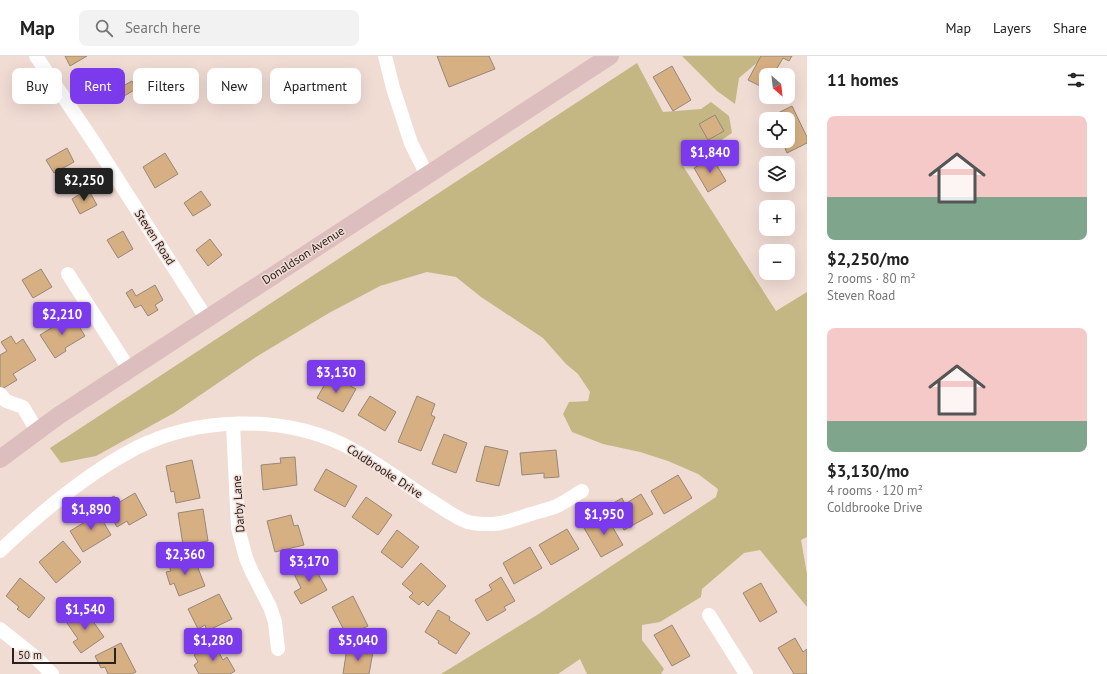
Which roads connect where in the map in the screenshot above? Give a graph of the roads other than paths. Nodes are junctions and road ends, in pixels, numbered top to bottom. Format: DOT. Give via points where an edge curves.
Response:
graph roads {
  1 [pos="36,56"];
  2 [pos="385,56"];
  3 [pos="610,56"];
  4 [pos="427,175"];
  5 [pos="68,274"];
  6 [pos="206,318"];
  7 [pos="129,369"];
  8 [pos="0,394"];
  9 [pos="233,424"];
  10 [pos="37,431"];
  11 [pos="0,459"];
  12 [pos="582,491"];
  13 [pos="0,551"];
  14 [pos="709,615"];
  15 [pos="0,629"];
  16 [pos="278,649"];
  17 [pos="52,674"];
  18 [pos="746,674"];
  1 -- 6 [label="street, Steven Road"];
  2 -- 4 [label="street" via="411,143"];
  3 -- 4 [label="main road, Donaldson Avenue"];
  4 -- 6 [label="main road, Donaldson Avenue"];
  5 -- 7 [label="street"];
  6 -- 7 [label="main road, Donaldson Avenue"];
  7 -- 10 [label="main road, Donaldson Avenue"];
  8 -- 10 [label="street" via="6,401 23,407"];
  9 -- 12 [label="street, Coldbrooke Drive" via="293,428 342,444 438,506 468,522 499,524 557,505"];
  9 -- 13 [label="street, Coldbrooke Drive" via="169,435 137,448 63,496"];
  9 -- 16 [label="street, Darby Lane" via="238,528 252,572 276,622"];
  10 -- 11 [label="main road, Donaldson Avenue"];
  14 -- 18 [label="street"];
  15 -- 17 [label="street"];
}
